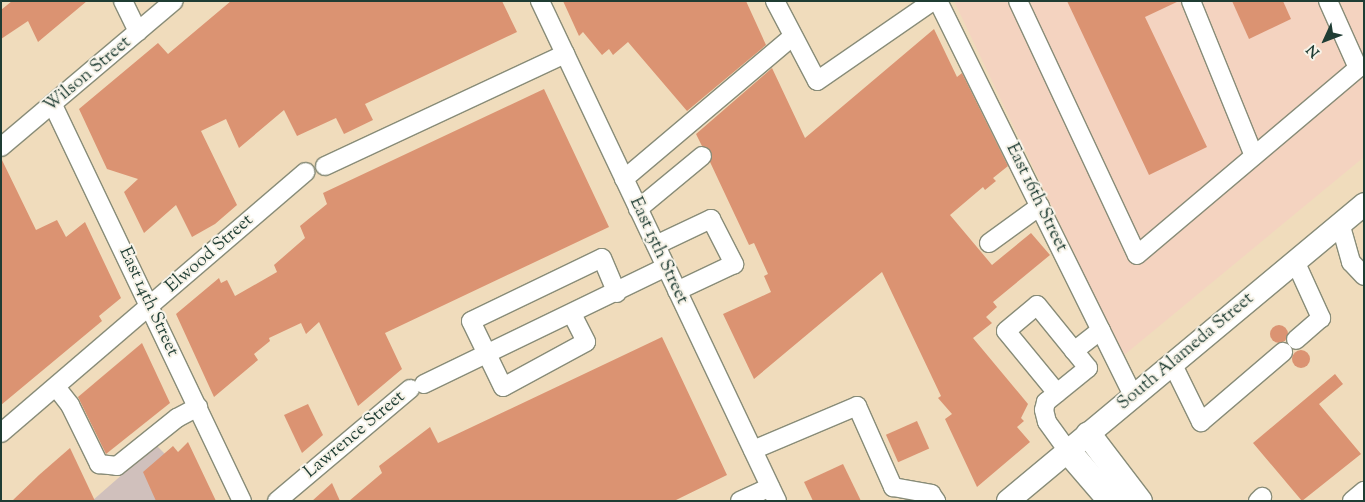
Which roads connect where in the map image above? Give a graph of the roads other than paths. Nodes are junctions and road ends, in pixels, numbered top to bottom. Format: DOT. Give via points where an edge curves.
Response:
graph roads {
  1 [pos="123,1"];
  2 [pos="174,1"];
  3 [pos="540,1"];
  4 [pos="776,1"];
  5 [pos="933,1"];
  6 [pos="938,1"];
  7 [pos="1018,1"];
  8 [pos="1191,1"];
  9 [pos="1328,1"];
  10 [pos="138,32"];
  11 [pos="792,37"];
  12 [pos="565,54"];
  13 [pos="53,104"];
  14 [pos="1,147"];
  15 [pos="702,156"];
  16 [pos="1254,156"];
  17 [pos="325,166"];
  18 [pos="305,172"];
  19 [pos="624,179"];
  20 [pos="1364,204"];
  21 [pos="1040,206"];
  22 [pos="638,208"];
  23 [pos="1340,223"];
  24 [pos="989,243"];
  25 [pos="656,245"];
  26 [pos="1295,261"];
  27 [pos="666,267"];
  28 [pos="1364,276"];
  29 [pos="677,291"];
  30 [pos="617,293"];
  31 [pos="151,307"];
  32 [pos="572,314"];
  33 [pos="1101,330"];
  34 [pos="1074,351"];
  35 [pos="486,354"];
  36 [pos="1172,363"];
  37 [pos="56,387"];
  38 [pos="1057,393"];
  39 [pos="1134,396"];
  40 [pos="198,407"];
  41 [pos="1,433"];
  42 [pos="1088,434"];
  43 [pos="753,450"];
  44 [pos="1068,451"];
  45 [pos="1364,491"];
  46 [pos="773,494"];
  47 [pos="242,501"];
  48 [pos="277,501"];
  49 [pos="740,501"];
  50 [pos="936,501"];
  51 [pos="1008,501"];
  52 [pos="1111,501"];
  53 [pos="1139,501"];
  54 [pos="1352,501"];
  1 -- 10 [label="street"];
  2 -- 10 [label="street, Wilson Street"];
  3 -- 12 [label="street, East 15th Street"];
  4 -- 11 [label="street"];
  5 -- 11 [label="street" via="817,81"];
  6 -- 21 [label="street, East 16th Street"];
  7 -- 16 [label="street" via="1137,256"];
  8 -- 16 [label="street"];
  9 -- 16 [label="street" via="1358,68"];
  10 -- 13 [label="street, Wilson Street"];
  11 -- 19 [label="street"];
  12 -- 17 [label="street"];
  12 -- 19 [label="street, East 15th Street"];
  13 -- 14 [label="street, Wilson Street"];
  13 -- 31 [label="street, East 14th Street"];
  15 -- 22 [label="street"];
  18 -- 31 [label="street, Elwood Street"];
  19 -- 22 [label="street, East 15th Street"];
  20 -- 23 [label="main road, South Alameda Street"];
  21 -- 24 [label="street"];
  21 -- 33 [label="street, East 16th Street"];
  22 -- 25 [label="street, East 15th Street"];
  23 -- 26 [label="main road, South Alameda Street"];
  23 -- 28 [label="street" via="1351,262"];
  25 -- 27 [label="street, East 15th Street"];
  25 -- 29 [label="street" via="711,219 734,264"];
  26 -- 36 [label="main road, South Alameda Street"];
  26 -- 36 [label="street" via="1321,318 1201,422"];
  27 -- 29 [label="street, East 15th Street"];
  27 -- 30 [label="street, Lawrence Street"];
  29 -- 43 [label="street, East 15th Street"];
  30 -- 32 [label="street, Lawrence Street"];
  30 -- 35 [label="street" via="602,258 471,321"];
  31 -- 37 [label="street, Elwood Street"];
  31 -- 40 [label="street, East 14th Street"];
  32 -- 35 [label="street, Lawrence Street"];
  32 -- 35 [label="street" via="586,342 503,386"];
  33 -- 34 [label="street"];
  33 -- 39 [label="street, East 16th Street"];
  34 -- 38 [label="street" via="1088,368"];
  34 -- 38 [label="street" via="1037,305 1006,331"];
  35 -- 48 [label="street, Lawrence Street" via="417,386"];
  36 -- 39 [label="main road, South Alameda Street"];
  37 -- 40 [label="street" via="70,405 99,464 117,466 178,418"];
  37 -- 41 [label="street, Elwood Street"];
  38 -- 44 [label="street" via="1046,402 1044,410 1047,422"];
  39 -- 42 [label="main road, South Alameda Street"];
  40 -- 47 [label="street, East 14th Street"];
  42 -- 44 [label="main road, South Alameda Street"];
  42 -- 53 [label="highway"];
  43 -- 46 [label="street, East 15th Street"];
  43 -- 50 [label="street" via="857,406 893,487 931,494"];
  44 -- 51 [label="main road, South Alameda Street"];
  44 -- 52 [label="highway"];
  45 -- 54 [label="street"];
  46 -- 49 [label="street"];
}
